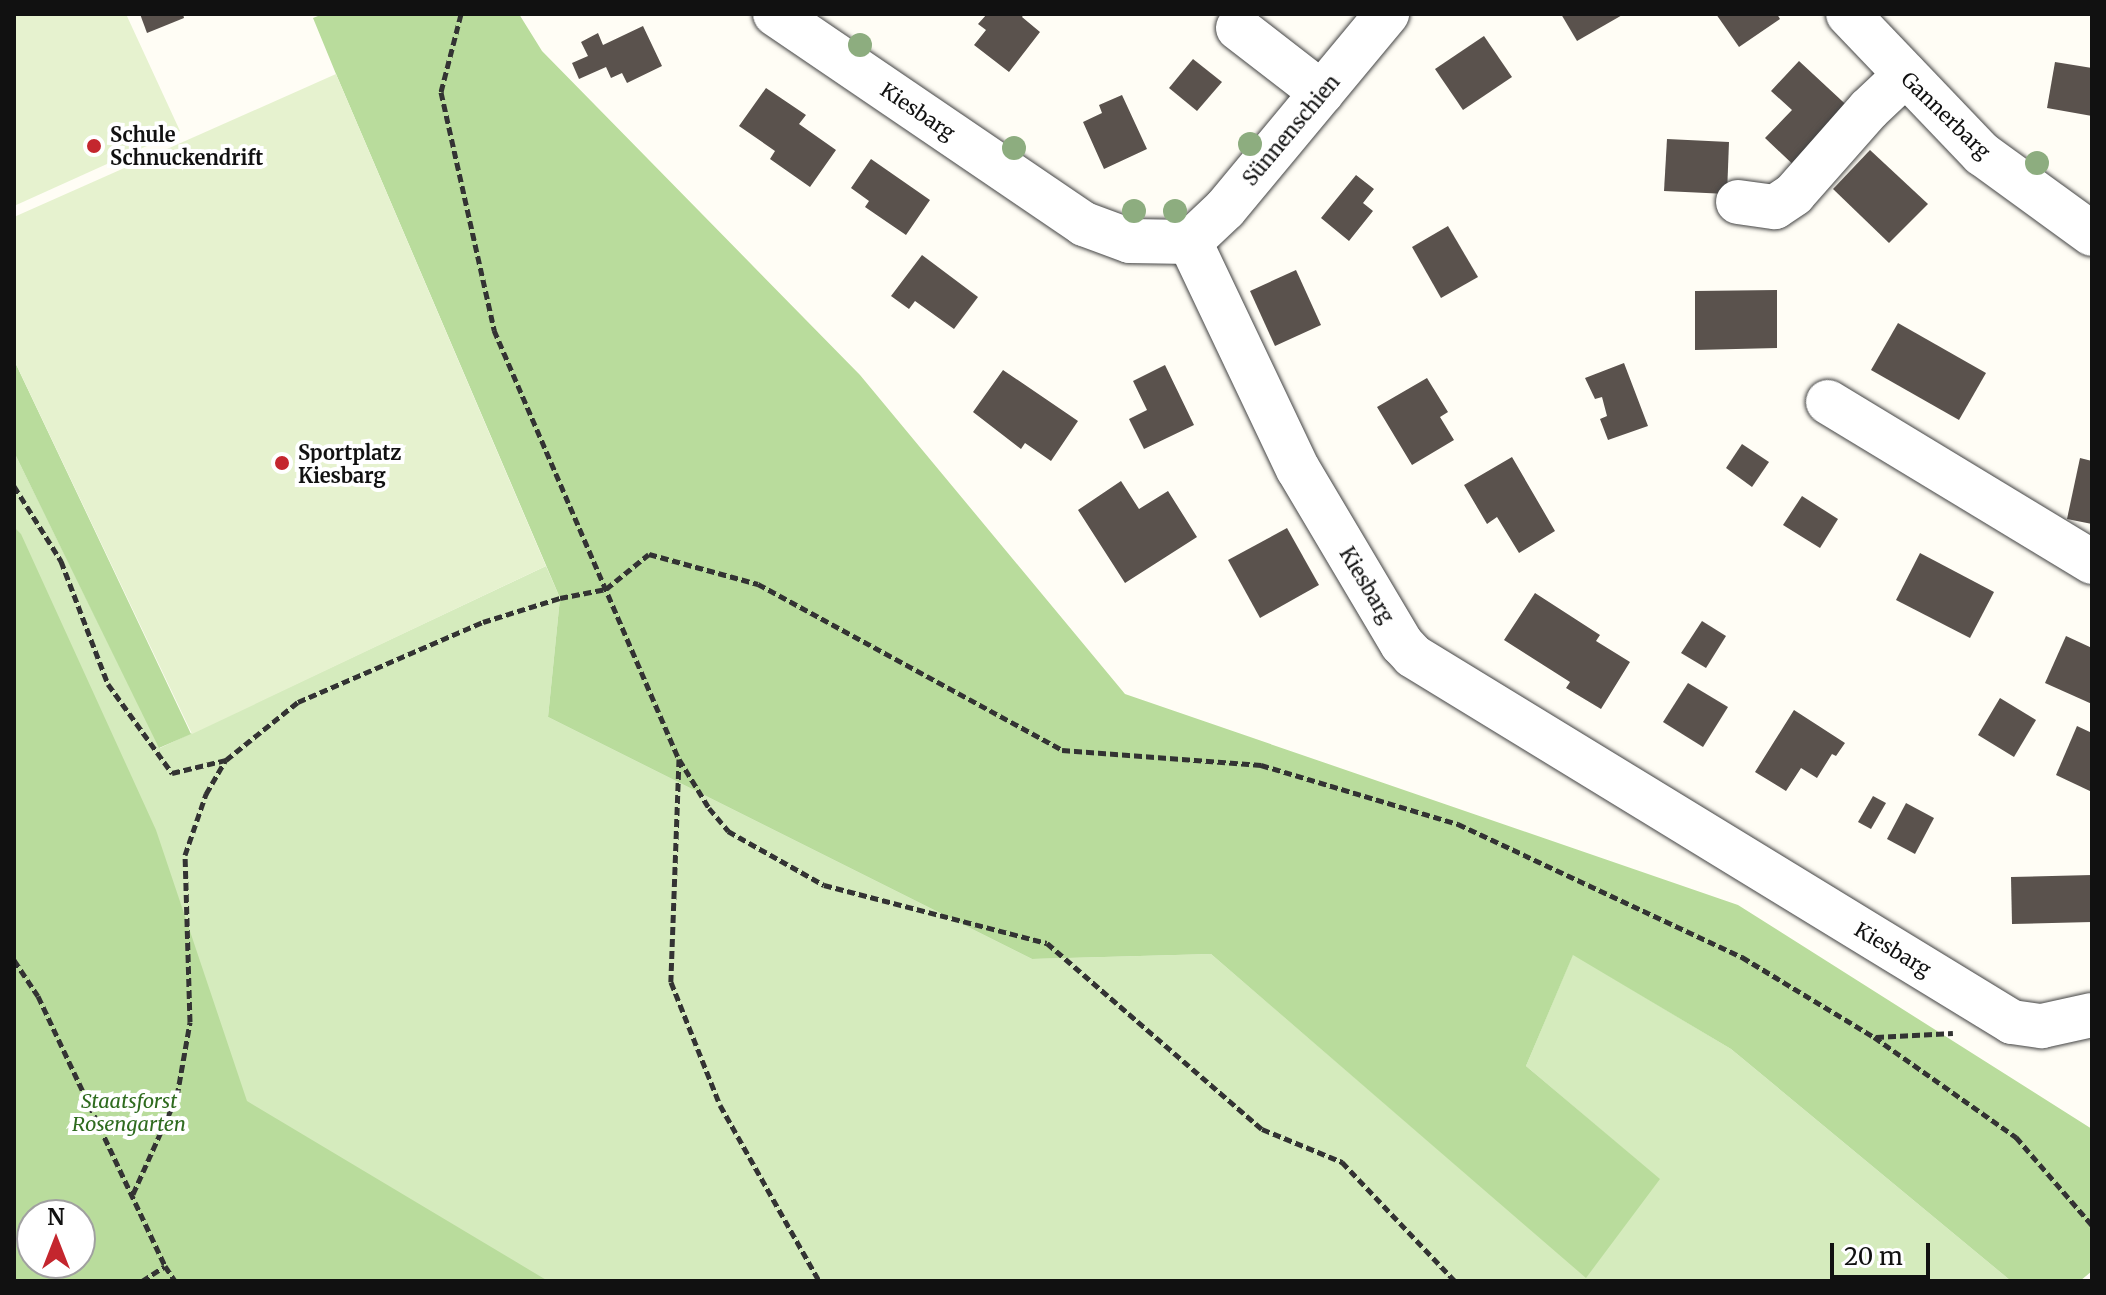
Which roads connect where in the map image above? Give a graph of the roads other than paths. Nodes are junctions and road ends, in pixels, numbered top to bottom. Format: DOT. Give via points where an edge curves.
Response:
graph roads {
  1 [pos="775,14"];
  2 [pos="1387,14"];
  3 [pos="1848,14"];
  4 [pos="1238,28"];
  5 [pos="1905,75"];
  6 [pos="1322,93"];
  7 [pos="1738,202"];
  8 [pos="2092,234"];
  9 [pos="1190,242"];
  10 [pos="1828,402"];
  11 [pos="2092,562"];
  12 [pos="2092,1015"];
  1 -- 9 [label="street, Kiesbarg" via="1084,224 1130,241"];
  2 -- 6 [label="street, Sünnenschien"];
  3 -- 5 [label="street, Gannerbarg"];
  4 -- 6 [label="street"];
  5 -- 7 [label="street" via="1794,194 1775,207"];
  5 -- 8 [label="street, Gannerbarg" via="1982,154"];
  6 -- 9 [label="street, Sünnenschien" via="1225,209"];
  9 -- 12 [label="street, Kiesbarg" via="1298,469 1413,656 2012,1022 2042,1026"];
  10 -- 11 [label="street"];
}
